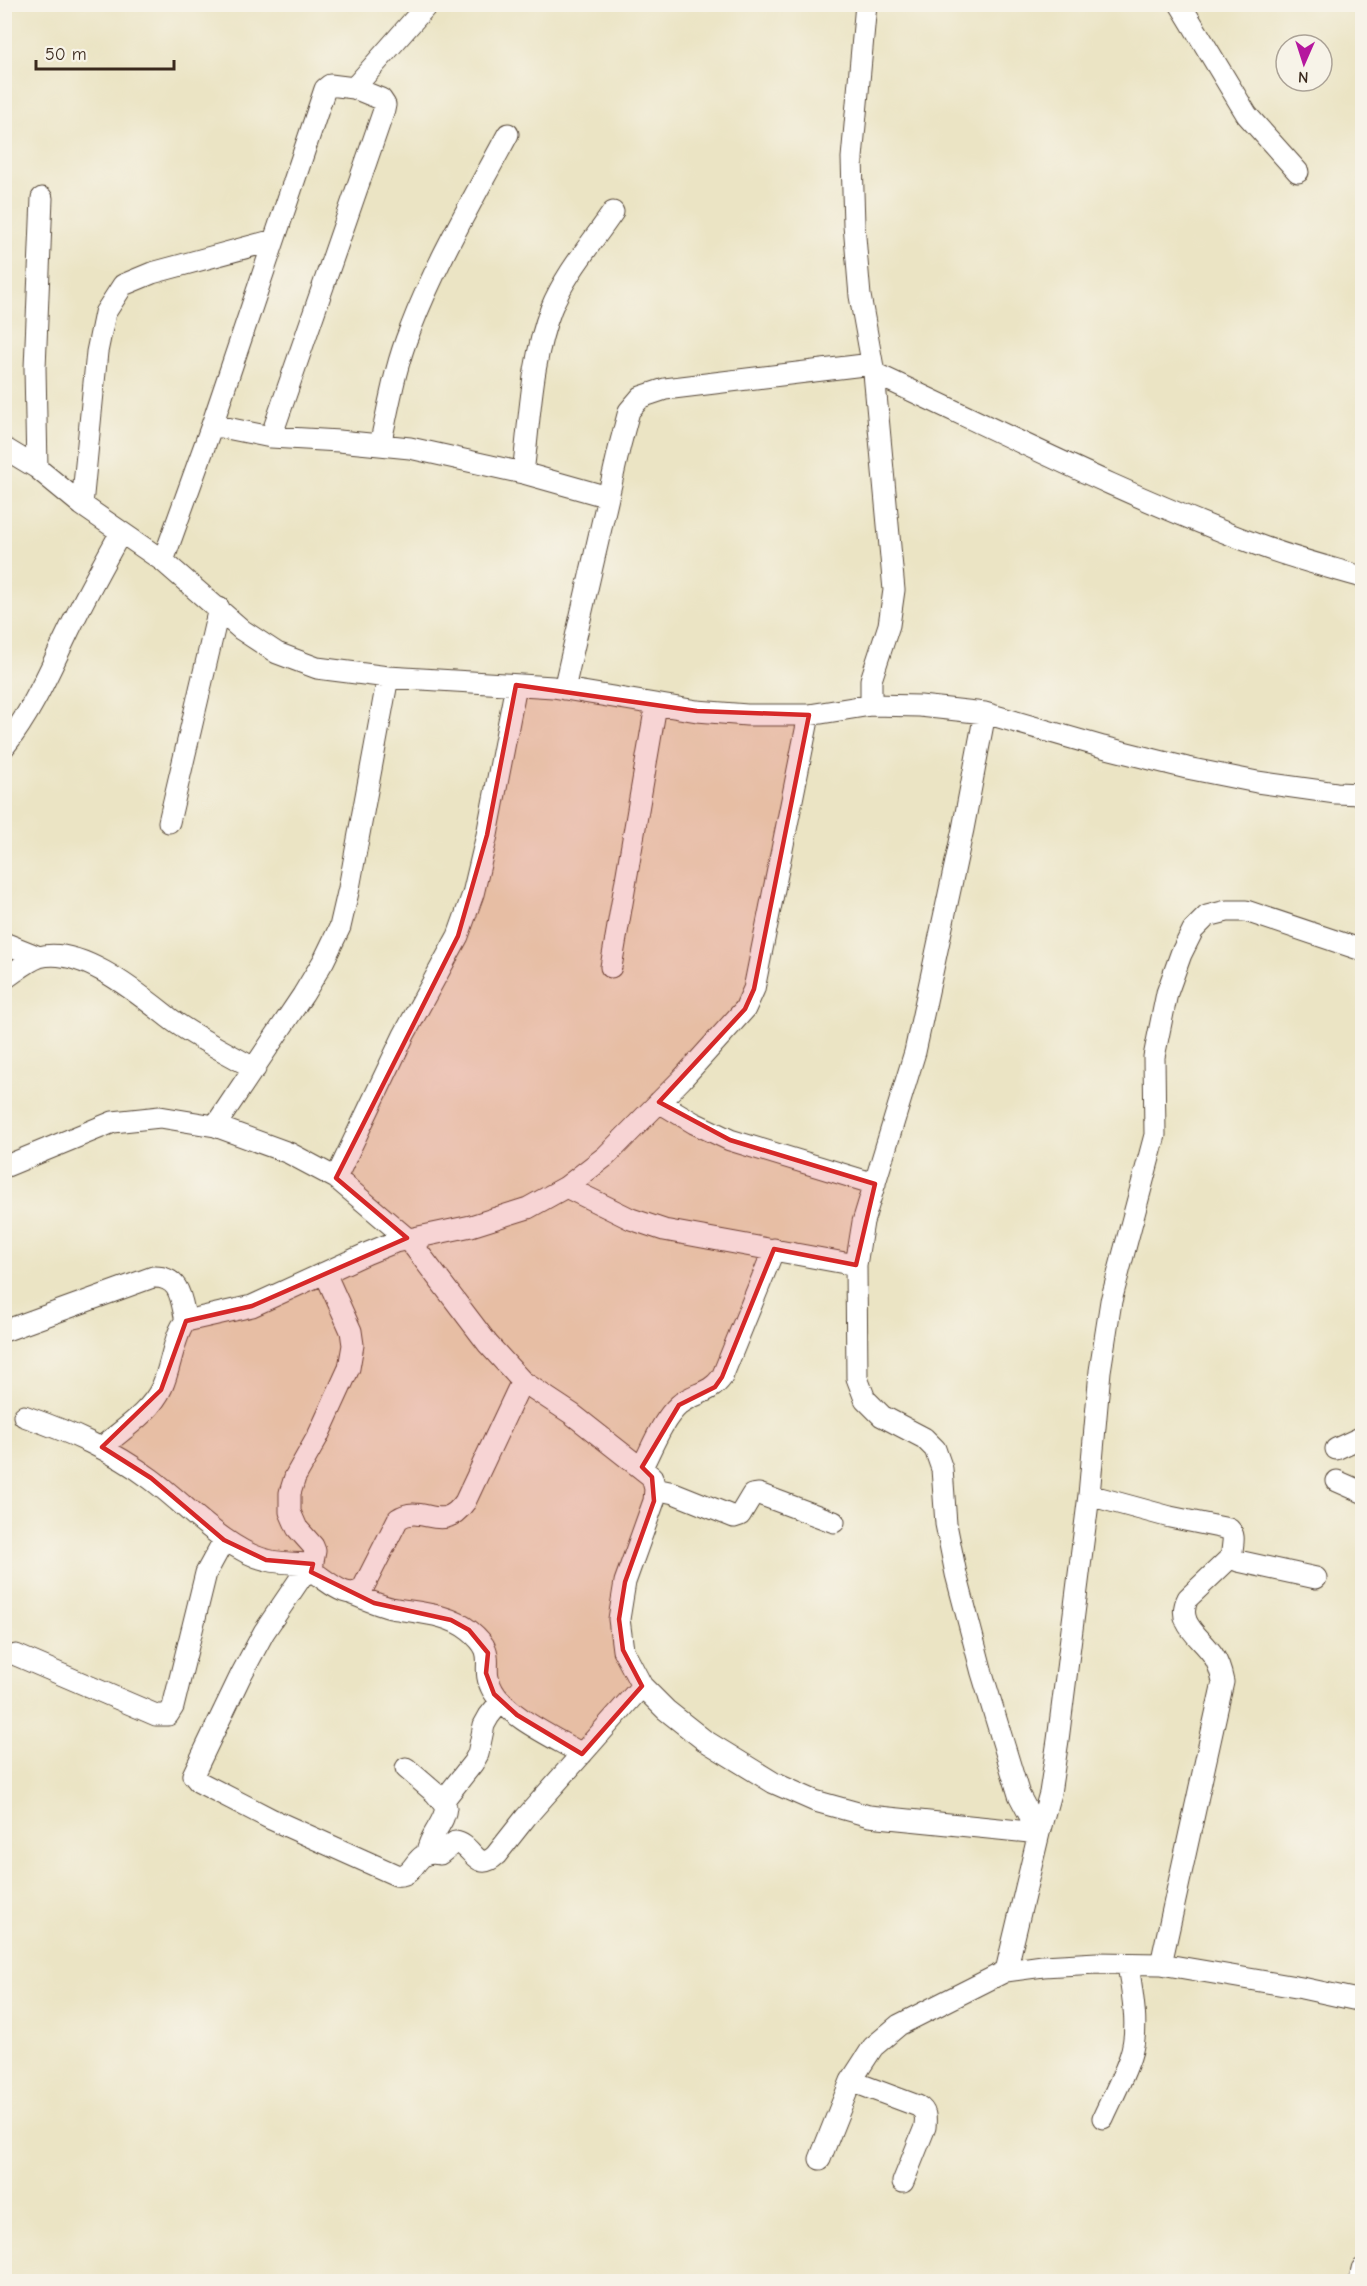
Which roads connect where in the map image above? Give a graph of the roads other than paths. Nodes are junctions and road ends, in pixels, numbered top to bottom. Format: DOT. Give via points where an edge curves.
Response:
graph roads {
  1 [pos="428,4"];
  2 [pos="866,4"];
  3 [pos="1180,4"];
  4 [pos="354,88"];
  5 [pos="508,134"];
  6 [pos="1298,172"];
  7 [pos="42,198"];
  8 [pos="613,212"];
  9 [pos="274,240"];
  10 [pos="873,369"];
  11 [pos="212,425"];
  12 [pos="271,437"];
  13 [pos="380,445"];
  14 [pos="4,448"];
  15 [pos="37,468"];
  16 [pos="523,473"];
  17 [pos="608,497"];
  18 [pos="82,505"];
  19 [pos="121,532"];
  20 [pos="163,561"];
  21 [pos="1362,577"];
  22 [pos="219,608"];
  23 [pos="388,677"];
  24 [pos="516,685"];
  25 [pos="564,689"];
  26 [pos="656,705"];
  27 [pos="871,705"];
  28 [pos="985,713"];
  29 [pos="809,715"];
  30 [pos="7,739"];
  31 [pos="1362,794"];
  32 [pos="169,822"];
  33 [pos="4,943"];
  34 [pos="1362,950"];
  35 [pos="39,957"];
  36 [pos="611,967"];
  37 [pos="4,980"];
  38 [pos="255,1069"];
  39 [pos="659,1102"];
  40 [pos="215,1126"];
  41 [pos="4,1167"];
  42 [pos="336,1178"];
  43 [pos="875,1184"];
  44 [pos="566,1187"];
  45 [pos="409,1240"];
  46 [pos="774,1249"];
  47 [pos="856,1265"];
  48 [pos="326,1273"];
  49 [pos="186,1321"];
  50 [pos="4,1331"];
  51 [pos="522,1381"];
  52 [pos="24,1416"];
  53 [pos="1362,1437"];
  54 [pos="102,1447"];
  55 [pos="1336,1449"];
  56 [pos="642,1467"];
  57 [pos="1337,1481"];
  58 [pos="656,1489"];
  59 [pos="1362,1492"];
  60 [pos="1089,1495"];
  61 [pos="834,1522"];
  62 [pos="224,1540"];
  63 [pos="1232,1556"];
  64 [pos="312,1568"];
  65 [pos="1316,1578"];
  66 [pos="352,1594"];
  67 [pos="16,1654"];
  68 [pos="642,1686"];
  69 [pos="501,1701"];
  70 [pos="582,1754"];
  71 [pos="406,1768"];
  72 [pos="443,1801"];
  73 [pos="1039,1833"];
  74 [pos="427,1852"];
  75 [pos="1128,1964"];
  76 [pos="1161,1964"];
  77 [pos="1006,1971"];
  78 [pos="1362,2001"];
  79 [pos="850,2081"];
  80 [pos="1103,2118"];
  81 [pos="820,2158"];
  82 [pos="903,2182"];
  83 [pos="1362,2269"];
  84 [pos="1360,2282"];
  1 -- 4 [label="street"];
  2 -- 10 [label="street" via="852,158 860,296"];
  3 -- 6 [label="street" via="1247,115"];
  4 -- 9 [label="street" via="334,84 325,89"];
  4 -- 12 [label="street" via="381,99 385,105"];
  5 -- 13 [label="street" via="409,331"];
  7 -- 15 [label="street" via="35,346"];
  8 -- 16 [label="street" via="570,274 541,338"];
  9 -- 11 [label="street"];
  9 -- 18 [label="street" via="152,273 123,285 105,313 99,342"];
  10 -- 17 [label="street" via="665,389 641,397 630,411"];
  10 -- 21 [label="street" via="1172,511 1259,546"];
  10 -- 27 [label="street" via="894,590 889,625 871,680"];
  11 -- 12 [label="street"];
  11 -- 20 [label="street"];
  12 -- 13 [label="street"];
  13 -- 16 [label="street"];
  14 -- 15 [label="street"];
  15 -- 18 [label="street"];
  16 -- 17 [label="street"];
  17 -- 25 [label="street"];
  18 -- 19 [label="street"];
  19 -- 20 [label="street"];
  19 -- 30 [label="street" via="38,695"];
  20 -- 22 [label="street"];
  22 -- 23 [label="street" via="242,630 277,653 317,668"];
  22 -- 32 [label="street"];
  23 -- 24 [label="street"];
  23 -- 38 [label="street" via="340,927 324,960"];
  24 -- 25 [label="street"];
  24 -- 42 [label="street" via="487,835 458,936 404,1035"];
  25 -- 26 [label="street"];
  26 -- 29 [label="street" via="747,715"];
  26 -- 36 [label="street"];
  27 -- 28 [label="street"];
  27 -- 29 [label="street"];
  28 -- 31 [label="street" via="1187,768 1336,794"];
  28 -- 43 [label="street" via="915,1052"];
  29 -- 39 [label="street" via="754,988 745,1009"];
  33 -- 35 [label="street"];
  34 -- 60 [label="street" via="1246,911 1207,916 1192,930 1167,993 1154,1057 1155,1135 1111,1301 1100,1371"];
  35 -- 37 [label="street"];
  35 -- 38 [label="street" via="81,961 109,974 174,1021"];
  38 -- 40 [label="street"];
  39 -- 43 [label="street" via="730,1140"];
  39 -- 44 [label="street" via="606,1156"];
  40 -- 41 [label="street" via="160,1118 113,1122"];
  40 -- 42 [label="street" via="289,1153"];
  42 -- 45 [label="street"];
  43 -- 47 [label="street" via="863,1222"];
  44 -- 45 [label="street" via="528,1208"];
  44 -- 46 [label="street" via="630,1219 664,1230"];
  45 -- 48 [label="street" via="395,1242"];
  45 -- 51 [label="street" via="488,1344"];
  46 -- 47 [label="street"];
  46 -- 56 [label="street" via="722,1377 715,1387 679,1405"];
  47 -- 73 [label="street" via="857,1378 865,1399 882,1416 924,1438 935,1449 942,1469 946,1524 956,1574 982,1673 1019,1795"];
  48 -- 49 [label="street" via="252,1306"];
  48 -- 64 [label="street" via="351,1331 353,1345 349,1368 290,1493 290,1512 297,1528 314,1546"];
  49 -- 50 [label="street" via="173,1281 153,1277"];
  49 -- 54 [label="street" via="180,1327 161,1389 143,1412"];
  51 -- 56 [label="street"];
  51 -- 66 [label="street" via="457,1513 445,1519 414,1514 398,1520 363,1588"];
  52 -- 54 [label="street"];
  53 -- 55 [label="street"];
  54 -- 62 [label="street" via="151,1478"];
  56 -- 58 [label="street" via="652,1477"];
  57 -- 59 [label="street"];
  58 -- 61 [label="street" via="735,1517 752,1495 759,1494"];
  58 -- 68 [label="street" via="625,1582 619,1619 623,1650"];
  60 -- 63 [label="street" via="1229,1529 1233,1533"];
  60 -- 73 [label="street" via="1050,1793"];
  62 -- 64 [label="street" via="266,1560"];
  62 -- 67 [label="street" via="206,1573 168,1715 156,1715"];
  63 -- 65 [label="street" via="1245,1563"];
  63 -- 76 [label="street" via="1184,1606 1188,1626 1212,1653 1223,1682"];
  64 -- 66 [label="street"];
  64 -- 74 [label="street" via="302,1576 264,1632 193,1774 199,1782 271,1819 396,1875 408,1874"];
  66 -- 69 [label="street" via="390,1608 451,1620 469,1630 488,1653 488,1683"];
  68 -- 70 [label="street"];
  68 -- 73 [label="street" via="704,1740 774,1783 816,1801 869,1816"];
  69 -- 70 [label="street"];
  69 -- 72 [label="street" via="484,1725 478,1754"];
  70 -- 74 [label="street" via="490,1860 478,1860 460,1842 440,1854"];
  71 -- 72 [label="street"];
  72 -- 74 [label="street" via="446,1813 432,1834"];
  73 -- 77 [label="street"];
  75 -- 76 [label="street"];
  75 -- 77 [label="street"];
  75 -- 80 [label="street" via="1134,2036 1130,2056"];
  76 -- 78 [label="street"];
  77 -- 79 [label="street" via="898,2025 873,2047"];
  79 -- 81 [label="street"];
  79 -- 82 [label="street" via="924,2110 925,2127"];
  83 -- 84 [label="street"];
}
